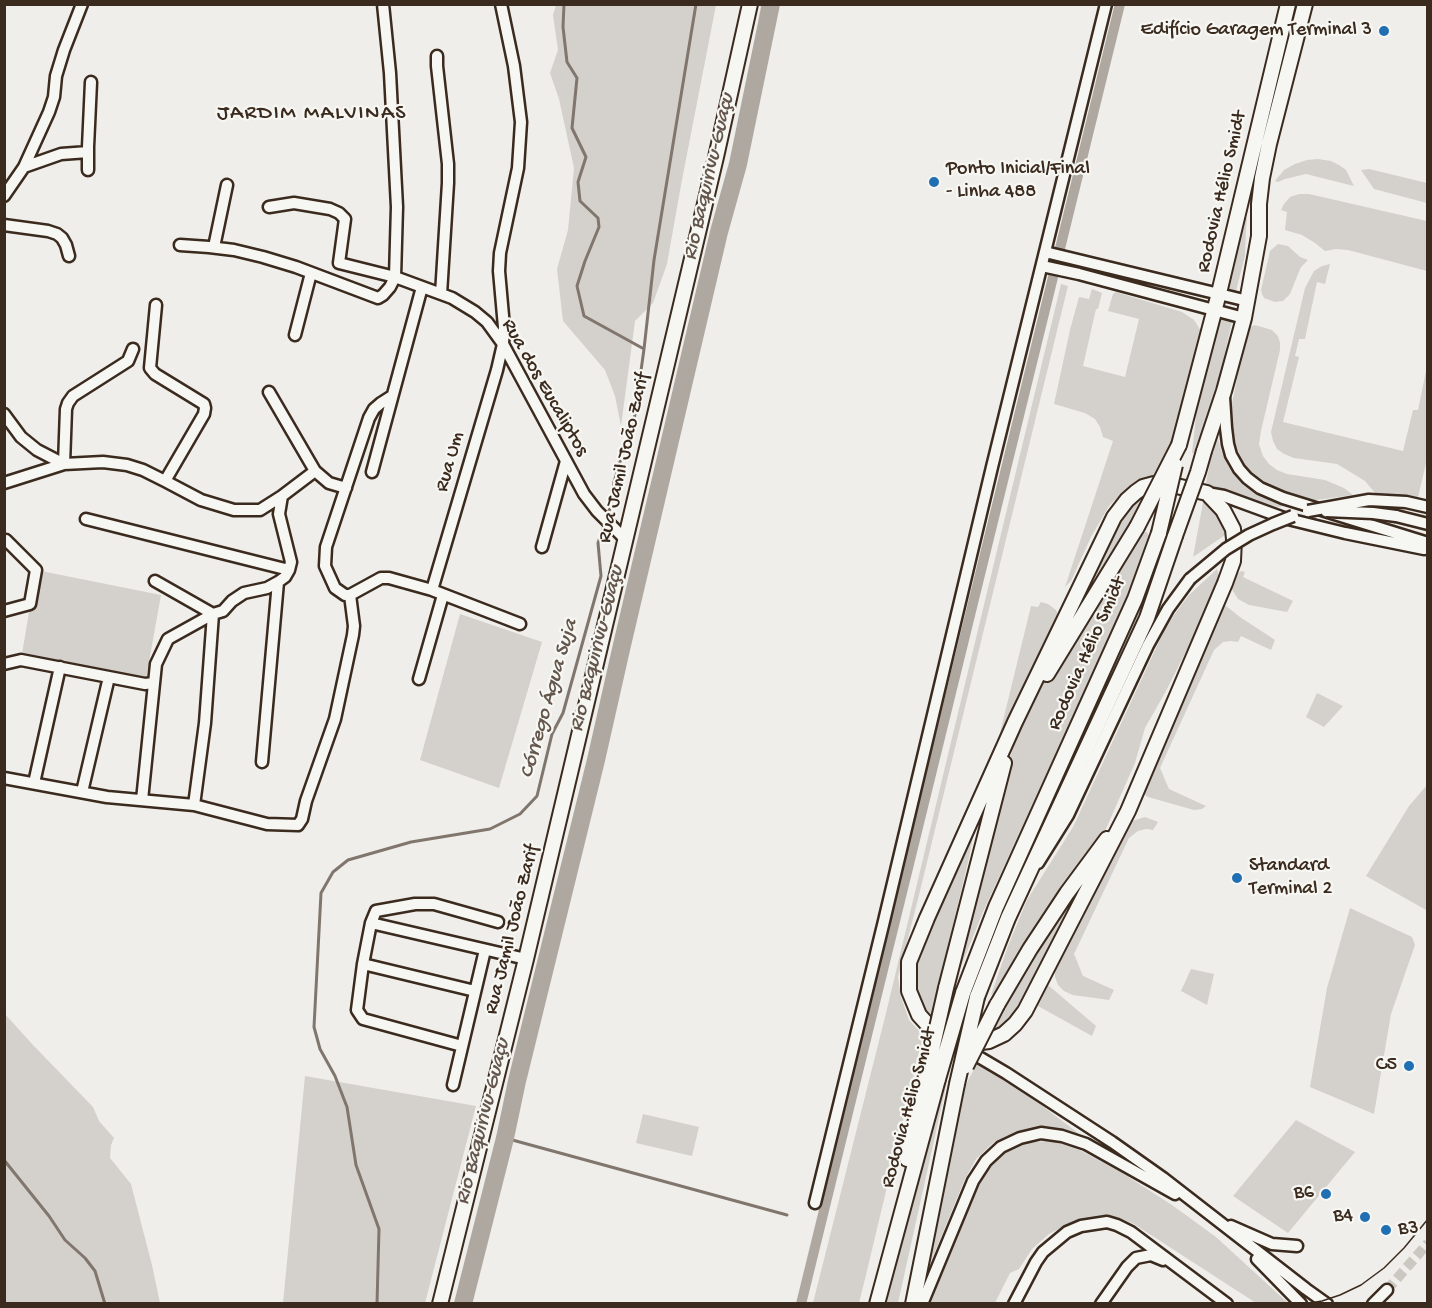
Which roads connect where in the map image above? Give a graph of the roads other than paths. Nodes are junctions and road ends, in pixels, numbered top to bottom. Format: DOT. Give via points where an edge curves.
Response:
graph roads {
  1 [pos="82,4"];
  2 [pos="383,4"];
  3 [pos="501,4"];
  4 [pos="750,4"];
  5 [pos="1106,4"];
  6 [pos="1288,4"];
  7 [pos="1305,4"];
  8 [pos="437,56"];
  9 [pos="91,82"];
  10 [pos="88,152"];
  11 [pos="24,167"];
  12 [pos="88,170"];
  13 [pos="227,184"];
  14 [pos="4,196"];
  15 [pos="268,207"];
  16 [pos="4,225"];
  17 [pos="180,245"];
  18 [pos="214,247"];
  19 [pos="1050,253"];
  20 [pos="69,256"];
  21 [pos="1047,267"];
  22 [pos="311,273"];
  23 [pos="395,277"];
  24 [pos="422,287"];
  25 [pos="1219,293"];
  26 [pos="441,294"];
  27 [pos="1248,301"];
  28 [pos="156,305"];
  29 [pos="1214,310"];
  30 [pos="1244,318"];
  31 [pos="295,335"];
  32 [pos="503,344"];
  33 [pos="133,349"];
  34 [pos="1224,391"];
  35 [pos="269,392"];
  36 [pos="393,396"];
  37 [pos="5,416"];
  38 [pos="1179,445"];
  39 [pos="566,461"];
  40 [pos="63,464"];
  41 [pos="315,471"];
  42 [pos="372,471"];
  43 [pos="165,481"];
  44 [pos="4,483"];
  45 [pos="346,488"];
  46 [pos="1207,493"];
  47 [pos="282,496"];
  48 [pos="1428,507"];
  49 [pos="1308,511"];
  50 [pos="86,519"];
  51 [pos="1428,524"];
  52 [pos="4,540"];
  53 [pos="626,540"];
  54 [pos="1428,543"];
  55 [pos="542,547"];
  56 [pos="1428,549"];
  57 [pos="290,570"];
  58 [pos="155,581"];
  59 [pos="278,582"];
  60 [pos="432,590"];
  61 [pos="350,595"];
  62 [pos="443,595"];
  63 [pos="4,611"];
  64 [pos="213,614"];
  65 [pos="520,624"];
  66 [pos="5,667"];
  67 [pos="60,667"];
  68 [pos="109,677"];
  69 [pos="419,679"];
  70 [pos="154,683"];
  71 [pos="1015,722"];
  72 [pos="262,762"];
  73 [pos="4,778"];
  74 [pos="34,783"];
  75 [pos="82,792"];
  76 [pos="142,800"];
  77 [pos="194,805"];
  78 [pos="1128,811"];
  79 [pos="1023,886"];
  80 [pos="498,922"];
  81 [pos="371,923"];
  82 [pos="485,950"];
  83 [pos="526,959"];
  84 [pos="363,964"];
  85 [pos="475,991"];
  86 [pos="951,1041"];
  87 [pos="462,1046"];
  88 [pos="932,1077"];
  89 [pos="957,1084"];
  90 [pos="453,1085"];
  91 [pos="815,1203"];
  92 [pos="1210,1215"];
  93 [pos="1225,1226"];
  94 [pos="1131,1232"];
  95 [pos="1296,1246"];
  96 [pos="1136,1258"];
  97 [pos="1172,1263"];
  98 [pos="1387,1290"];
  99 [pos="440,1304"];
  100 [pos="877,1304"];
  101 [pos="913,1304"];
  102 [pos="922,1304"];
  103 [pos="1014,1304"];
  104 [pos="1101,1304"];
  105 [pos="1227,1304"];
  106 [pos="1301,1304"];
  107 [pos="1327,1304"];
  108 [pos="1373,1304"];
  1 -- 11 [label="street" via="56,76 49,112"];
  2 -- 23 [label="street" via="397,207"];
  3 -- 32 [label="street" via="521,122 518,168 500,253"];
  4 -- 53 [label="main road, Rua Jamil João Zarif"];
  5 -- 19 [label="street"];
  6 -- 25 [label="main road, Rodovia Hélio Smidt"];
  7 -- 27 [label="main road, Rodovia Hélio Smidt" via="1262,178"];
  8 -- 26 [label="street" via="448,164"];
  9 -- 10 [label="street"];
  10 -- 11 [label="street" via="61,154"];
  10 -- 12 [label="street"];
  11 -- 14 [label="street"];
  13 -- 18 [label="street"];
  15 -- 23 [label="street, Rua dos Eucaliptos" via="294,203 339,213 345,219 339,263"];
  16 -- 20 [label="street" via="57,234"];
  17 -- 18 [label="street"];
  18 -- 22 [label="street" via="263,257"];
  19 -- 21 [label="street"];
  19 -- 25 [label="street"];
  21 -- 29 [label="street"];
  21 -- 91 [label="street" via="992,467"];
  22 -- 23 [label="street" via="378,298"];
  22 -- 31 [label="street"];
  23 -- 24 [label="street, Rua dos Eucaliptos"];
  24 -- 26 [label="street, Rua dos Eucaliptos"];
  24 -- 36 [label="street"];
  25 -- 27 [label="street"];
  25 -- 29 [label="main road, Rodovia Hélio Smidt"];
  26 -- 32 [label="street, Rua dos Eucaliptos" via="475,312"];
  27 -- 30 [label="main road, Rodovia Hélio Smidt"];
  28 -- 43 [label="street" via="150,368 205,408"];
  29 -- 30 [label="street"];
  29 -- 38 [label="main road, Rodovia Hélio Smidt"];
  30 -- 34 [label="main road, Rodovia Hélio Smidt"];
  32 -- 39 [label="street, Rua dos Eucaliptos"];
  32 -- 60 [label="street, Rua Um"];
  33 -- 40 [label="street" via="128,361 68,403"];
  34 -- 54 [label="street" via="1232,455 1239,469 1260,488"];
  34 -- 79 [label="main road, Rodovia Hélio Smidt, bridge" via="1147,618"];
  35 -- 41 [label="street"];
  36 -- 42 [label="street"];
  36 -- 45 [label="street" via="374,409 369,418"];
  37 -- 40 [label="street" via="21,437"];
  38 -- 71 [label="main road, bridge" via="1137,527"];
  38 -- 88 [label="main road, Rodovia Hélio Smidt, bridge" via="1160,533 1135,599 996,907"];
  39 -- 53 [label="street, Rua dos Eucaliptos" via="584,494"];
  39 -- 55 [label="street"];
  40 -- 43 [label="street" via="128,465"];
  40 -- 44 [label="street"];
  41 -- 45 [label="street" via="329,483"];
  41 -- 47 [label="street"];
  43 -- 47 [label="street" via="201,500 234,510 260,510"];
  45 -- 61 [label="street" via="326,547 325,566 335,588"];
  46 -- 56 [label="street" via="1284,518"];
  46 -- 71 [label="main road" via="1154,484 1143,487 1127,500 1114,517"];
  46 -- 78 [label="main road" via="1223,510 1233,529 1233,561"];
  47 -- 57 [label="street" via="279,514"];
  48 -- 49 [label="street, bridge" via="1369,500"];
  49 -- 51 [label="street, bridge" via="1372,513"];
  49 -- 79 [label="street, bridge" via="1249,535 1190,579 1148,645 1068,815"];
  50 -- 57 [label="street"];
  52 -- 63 [label="street" via="36,570 30,604"];
  53 -- 83 [label="main road, Rua Jamil João Zarif"];
  57 -- 59 [label="street"];
  58 -- 64 [label="street"];
  59 -- 64 [label="street" via="244,593 223,611"];
  59 -- 72 [label="street"];
  60 -- 61 [label="street" via="389,578"];
  60 -- 62 [label="street"];
  61 -- 77 [label="street" via="353,635 335,719 298,825 267,824"];
  62 -- 65 [label="street"];
  62 -- 69 [label="street"];
  64 -- 70 [label="street" via="168,639 156,664"];
  64 -- 77 [label="street"];
  66 -- 67 [label="street" via="21,660"];
  67 -- 68 [label="street"];
  67 -- 74 [label="street"];
  68 -- 70 [label="street"];
  68 -- 75 [label="street"];
  70 -- 76 [label="street"];
  71 -- 86 [label="main road" via="909,962 909,991 918,1015"];
  71 -- 88 [label="main road, bridge" via="946,988"];
  73 -- 74 [label="street"];
  74 -- 75 [label="street"];
  75 -- 76 [label="street"];
  76 -- 77 [label="street"];
  78 -- 86 [label="main road" via="1036,992 1015,1024 989,1041"];
  78 -- 89 [label="main road, bridge" via="1030,949"];
  79 -- 89 [label="main road, Rodovia Hélio Smidt, bridge" via="977,997"];
  80 -- 81 [label="street" via="434,904 415,904 376,911"];
  81 -- 82 [label="street"];
  81 -- 84 [label="street"];
  82 -- 83 [label="street"];
  82 -- 85 [label="street"];
  83 -- 99 [label="main road, Rua Jamil João Zarif"];
  84 -- 85 [label="street"];
  84 -- 87 [label="street" via="357,1010 363,1019"];
  85 -- 87 [label="street"];
  86 -- 92 [label="street" via="1112,1142"];
  87 -- 90 [label="street"];
  88 -- 100 [label="main road, Rodovia Hélio Smidt"];
  89 -- 101 [label="main road, Rodovia Hélio Smidt"];
  92 -- 93 [label="street"];
  92 -- 95 [label="street" via="1272,1244"];
  92 -- 102 [label="street" via="1086,1144 1041,1133 1020,1138 986,1161 973,1181"];
  93 -- 106 [label="street"];
  93 -- 107 [label="street"];
  94 -- 96 [label="street"];
  94 -- 97 [label="street"];
  94 -- 103 [label="street" via="1107,1222 1067,1232 1035,1262"];
  96 -- 97 [label="street" via="1151,1255"];
  96 -- 104 [label="street"];
  97 -- 105 [label="street"];
  98 -- 108 [label="street"];
}
